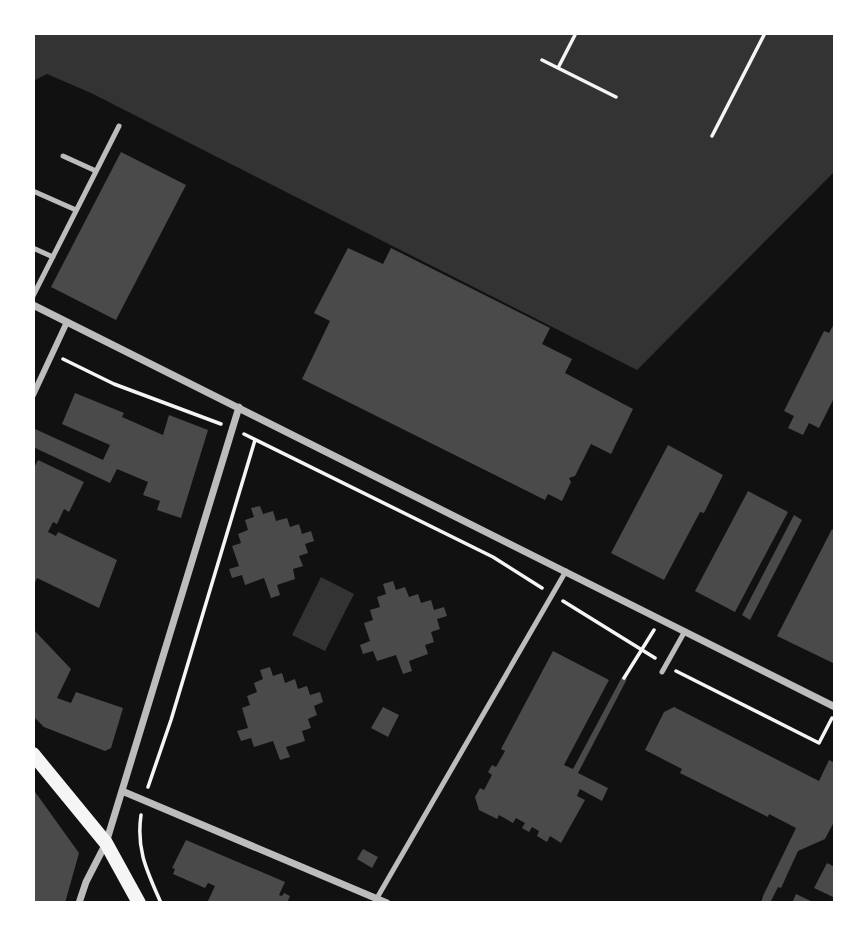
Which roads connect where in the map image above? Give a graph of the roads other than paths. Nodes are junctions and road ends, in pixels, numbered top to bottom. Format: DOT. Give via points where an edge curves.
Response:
graph roads {
  1 [pos="118,126"];
  2 [pos="63,156"];
  3 [pos="96,170"];
  4 [pos="33,191"];
  5 [pos="76,210"];
  6 [pos="33,248"];
  7 [pos="53,257"];
  8 [pos="33,296"];
  9 [pos="33,305"];
  10 [pos="67,322"];
  11 [pos="33,396"];
  12 [pos="239,407"];
  13 [pos="566,571"];
  14 [pos="685,631"];
  15 [pos="662,672"];
  16 [pos="835,710"];
  17 [pos="33,754"];
  18 [pos="122,791"];
  19 [pos="106,843"];
  20 [pos="377,898"];
  21 [pos="79,903"];
  22 [pos="139,903"];
  23 [pos="387,903"];
  1 -- 3 [label="lane"];
  2 -- 3 [label="lane"];
  3 -- 5 [label="lane"];
  4 -- 5 [label="lane"];
  5 -- 7 [label="lane"];
  6 -- 7 [label="lane"];
  7 -- 8 [label="lane"];
  9 -- 10 [label="street"];
  10 -- 11 [label="street"];
  10 -- 12 [label="street"];
  12 -- 13 [label="street"];
  12 -- 18 [label="street"];
  13 -- 14 [label="street"];
  13 -- 20 [label="lane"];
  14 -- 15 [label="lane"];
  14 -- 16 [label="street"];
  17 -- 19 [label="main road"];
  18 -- 19 [label="street"];
  18 -- 20 [label="street"];
  19 -- 21 [label="street"];
  19 -- 22 [label="main road"];
  20 -- 23 [label="street"];
}
